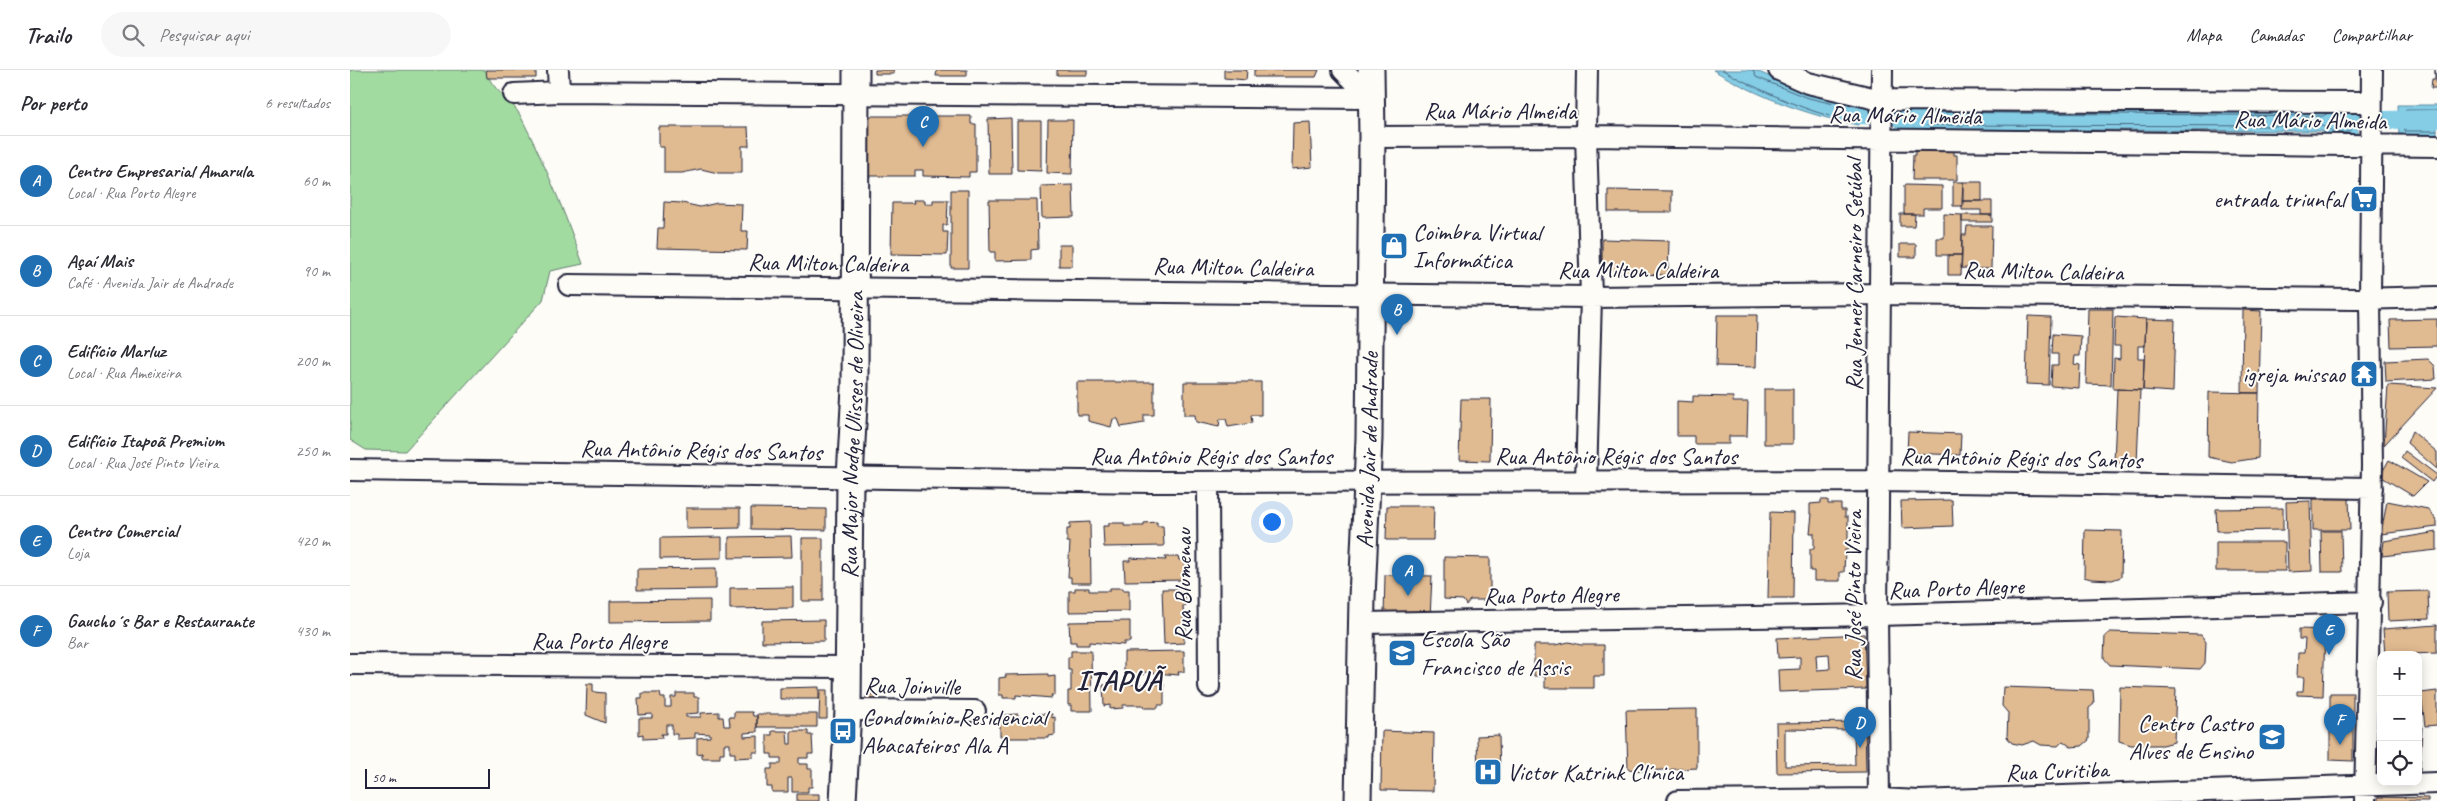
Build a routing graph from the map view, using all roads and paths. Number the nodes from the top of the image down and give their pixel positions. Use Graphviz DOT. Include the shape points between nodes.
graph roads {
  1 [pos="558,70"];
  2 [pos="1343,70"];
  3 [pos="1371,70"];
  4 [pos="1586,70"];
  5 [pos="1778,70"];
  6 [pos="1882,70"];
  7 [pos="2372,70"];
  8 [pos="856,82"];
  9 [pos="559,92"];
  10 [pos="514,94"];
  11 [pos="1371,98"];
  12 [pos="1881,103"];
  13 [pos="2371,106"];
  14 [pos="1881,135"];
  15 [pos="1586,136"];
  16 [pos="1372,137"];
  17 [pos="2371,142"];
  18 [pos="2437,146"];
  19 [pos="569,286"];
  20 [pos="854,288"];
  21 [pos="1371,293"];
  22 [pos="1880,294"];
  23 [pos="1591,296"];
  24 [pos="2437,298"];
  25 [pos="2370,299"];
  26 [pos="350,470"];
  27 [pos="850,477"];
  28 [pos="1368,481"];
  29 [pos="1586,481"];
  30 [pos="1878,481"];
  31 [pos="1208,482"];
  32 [pos="2372,488"];
  33 [pos="2371,602"];
  34 [pos="1877,616"];
  35 [pos="1362,623"];
  36 [pos="350,664"];
  37 [pos="848,667"];
  38 [pos="1209,687"];
  39 [pos="848,710"];
  40 [pos="975,711"];
  41 [pos="2437,783"];
  42 [pos="2366,793"];
  43 [pos="2182,796"];
  44 [pos="1879,800"];
  45 [pos="843,801"];
  46 [pos="1358,801"];
  47 [pos="1678,801"];
  1 -- 9 [label="street"];
  2 -- 11 [label="street"];
  3 -- 11 [label="main road, Avenida Jair de Andrade"];
  4 -- 15 [label="street"];
  5 -- 12 [label="street"];
  6 -- 12 [label="street, Rua Jenner Carneiro Setúbal"];
  7 -- 13 [label="street"];
  8 -- 9 [label="street"];
  8 -- 11 [label="street"];
  8 -- 20 [label="main road, Rua Major Nodge Ulisses de Oliveira"];
  9 -- 10 [label="street"];
  11 -- 16 [label="main road, Avenida Jair de Andrade"];
  12 -- 13 [label="street"];
  12 -- 14 [label="street, Rua Jenner Carneiro Setúbal"];
  13 -- 17 [label="street"];
  14 -- 15 [label="street, Rua Mário Almeida"];
  14 -- 17 [label="street, Rua Mário Almeida"];
  14 -- 22 [label="street, Rua Jenner Carneiro Setúbal"];
  15 -- 16 [label="street, Rua Mário Almeida"];
  15 -- 23 [label="street"];
  16 -- 21 [label="main road, Avenida Jair de Andrade"];
  17 -- 18 [label="street, Rua Mário Almeida"];
  17 -- 25 [label="street"];
  19 -- 20 [label="street, Rua Milton Caldeira"];
  20 -- 21 [label="street, Rua Milton Caldeira"];
  20 -- 27 [label="main road, Rua Major Nodge Ulisses de Oliveira" via="855,388"];
  21 -- 23 [label="street, Rua Milton Caldeira"];
  21 -- 28 [label="main road, Avenida Jair de Andrade"];
  22 -- 23 [label="street, Rua Milton Caldeira"];
  22 -- 25 [label="street, Rua Milton Caldeira"];
  22 -- 30 [label="street, Rua Jenner Carneiro Setúbal"];
  23 -- 29 [label="street"];
  24 -- 25 [label="street, Rua Milton Caldeira"];
  25 -- 32 [label="street"];
  26 -- 27 [label="street, Rua Antônio Régis dos Santos"];
  27 -- 31 [label="street, Rua Antônio Régis dos Santos"];
  27 -- 37 [label="main road, Rua Major Nodge Ulisses de Oliveira"];
  28 -- 29 [label="street, Rua Antônio Régis dos Santos"];
  28 -- 31 [label="street, Rua Antônio Régis dos Santos"];
  28 -- 35 [label="main road, Avenida Jair de Andrade"];
  29 -- 30 [label="street, Rua Antônio Régis dos Santos"];
  30 -- 32 [label="street, Rua Antônio Régis dos Santos"];
  30 -- 34 [label="street, Rua José Pinto Vieira"];
  31 -- 38 [label="street, Rua Blumenau"];
  32 -- 33 [label="street"];
  33 -- 34 [label="street, Rua Porto Alegre"];
  33 -- 42 [label="street"];
  34 -- 35 [label="street, Rua Porto Alegre"];
  34 -- 44 [label="street, Rua José Pinto Vieira"];
  35 -- 46 [label="main road, Avenida Jair de Andrade"];
  36 -- 37 [label="street, Rua Porto Alegre"];
  37 -- 39 [label="main road, Rua Major Nodge Ulisses de Oliveira"];
  39 -- 40 [label="street, Rua Joinville"];
  39 -- 45 [label="main road, Rua Major Nodge Ulisses de Oliveira"];
  41 -- 42 [label="street, Rua Curitiba"];
  42 -- 43 [label="street, Rua Curitiba"];
  43 -- 44 [label="street, Rua Curitiba"];
  44 -- 47 [label="street, Rua Curitiba"];
}
